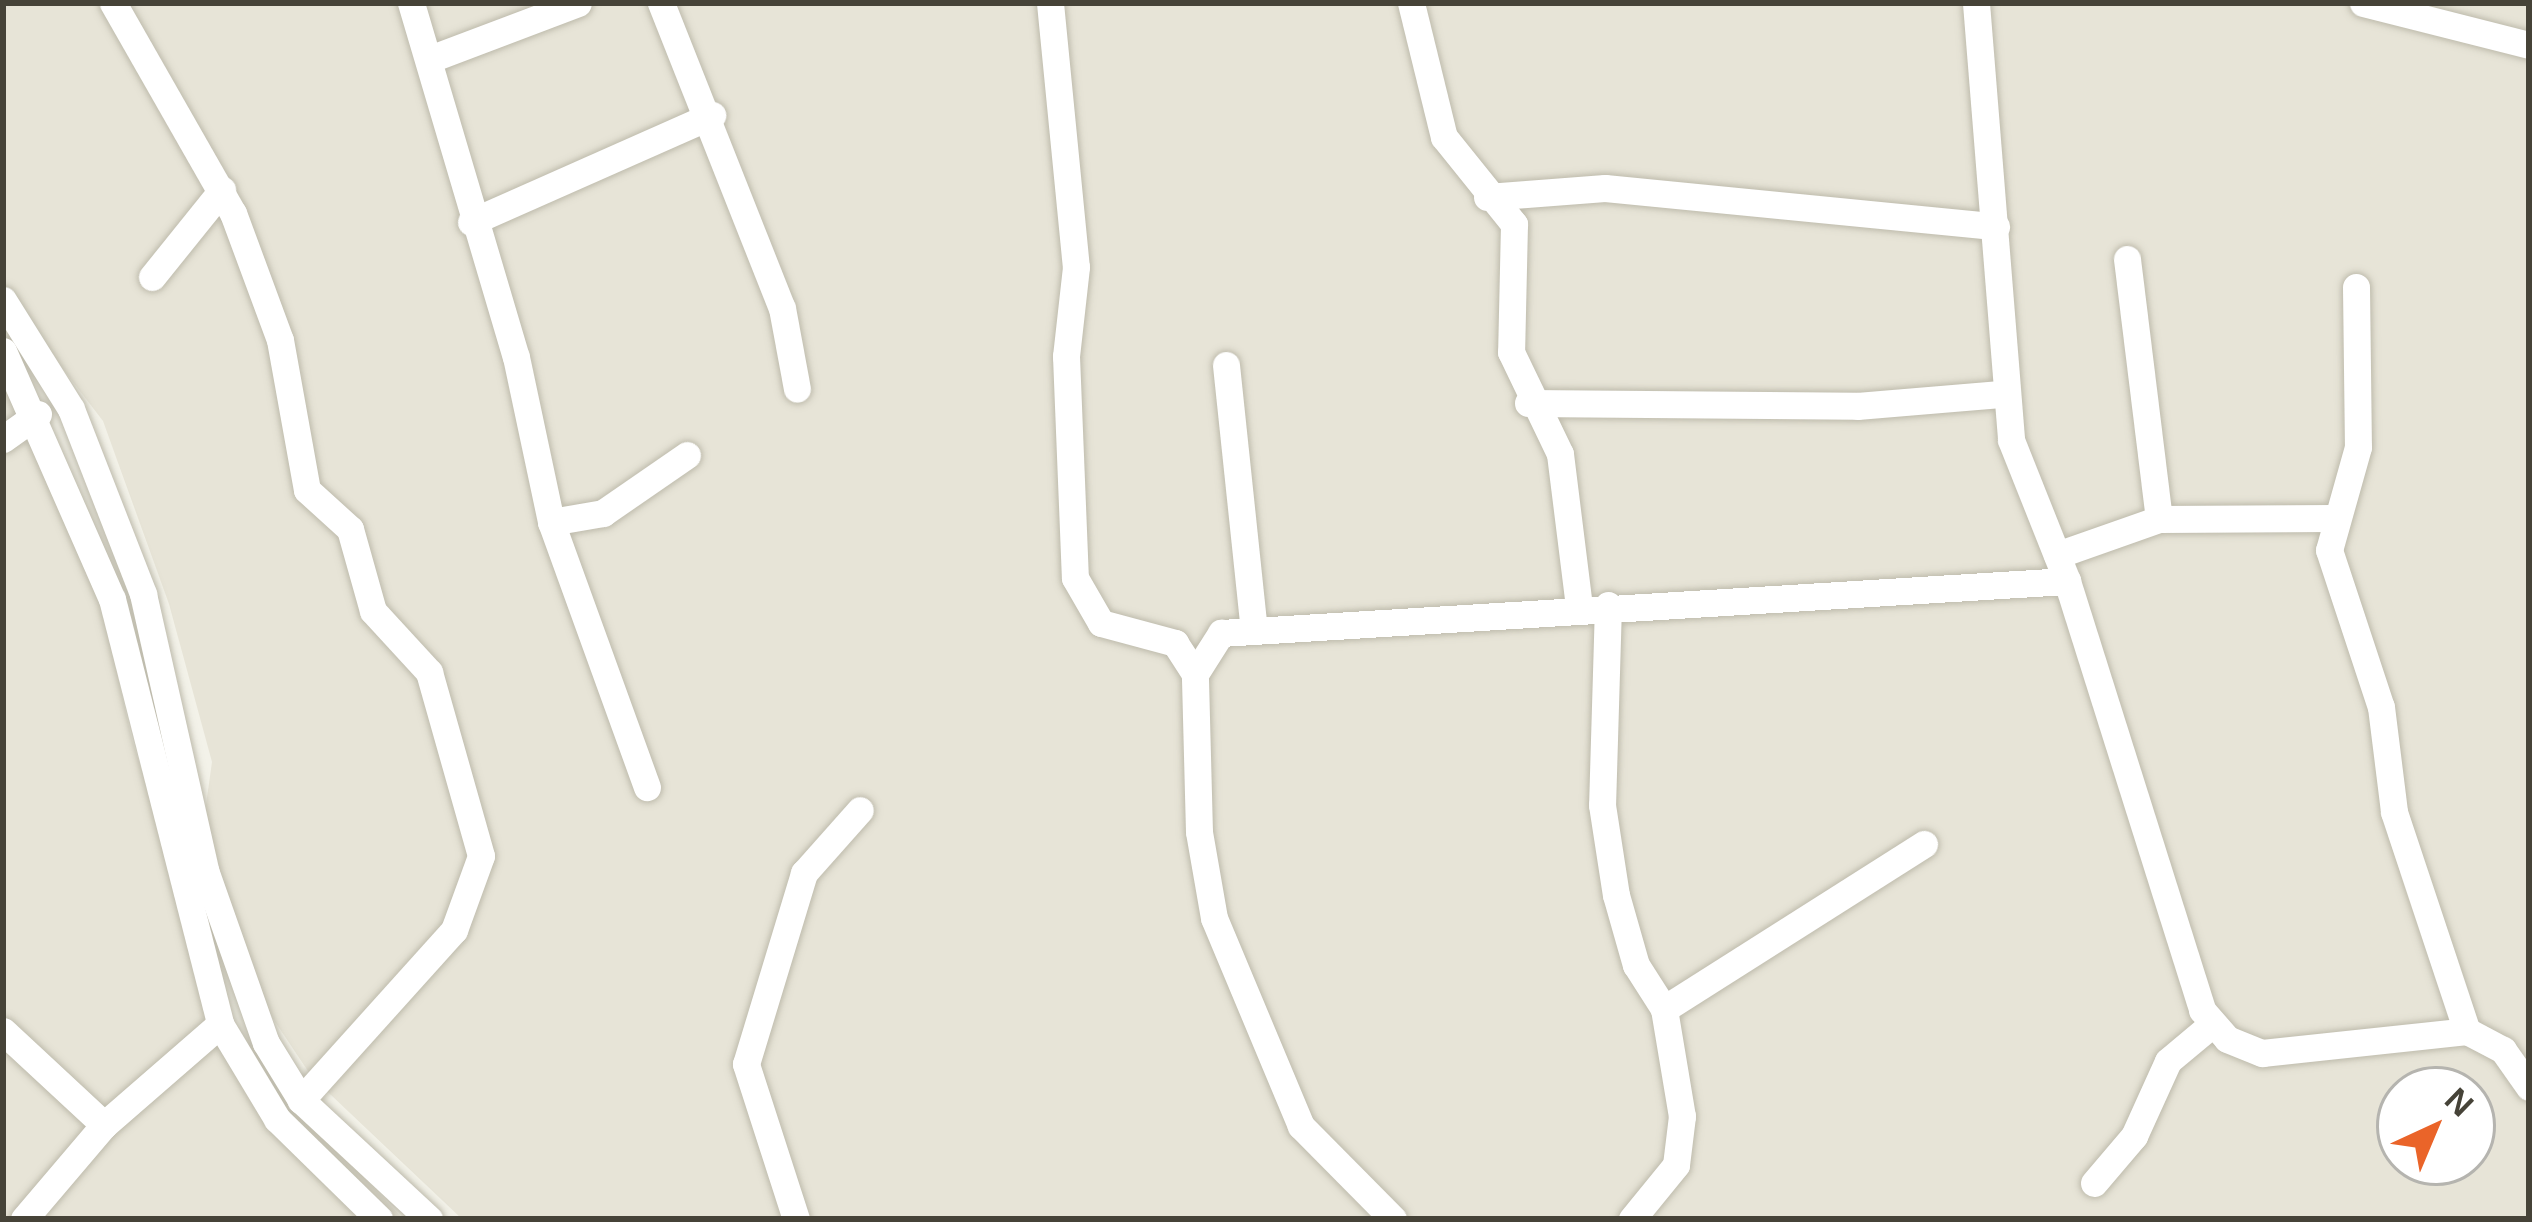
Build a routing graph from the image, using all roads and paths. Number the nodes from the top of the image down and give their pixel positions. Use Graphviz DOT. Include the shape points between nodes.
graph roads {
  1 [pos="112,3"];
  2 [pos="411,3"];
  3 [pos="578,3"];
  4 [pos="661,3"];
  5 [pos="1050,3"];
  6 [pos="1411,3"];
  7 [pos="1976,3"];
  8 [pos="2363,3"];
  9 [pos="2529,45"];
  10 [pos="430,59"];
  11 [pos="712,116"];
  12 [pos="221,190"];
  13 [pos="1486,197"];
  14 [pos="471,222"];
  15 [pos="1996,226"];
  16 [pos="2127,259"];
  17 [pos="152,277"];
  18 [pos="2356,286"];
  19 [pos="3,300"];
  20 [pos="3,351"];
  21 [pos="1226,365"];
  22 [pos="797,388"];
  23 [pos="2001,394"];
  24 [pos="1528,403"];
  25 [pos="38,414"];
  26 [pos="3,439"];
  27 [pos="687,455"];
  28 [pos="2333,518"];
  29 [pos="2159,519"];
  30 [pos="551,522"];
  31 [pos="2056,555"];
  32 [pos="2067,581"];
  33 [pos="1593,606"];
  34 [pos="1253,625"];
  35 [pos="1195,674"];
  36 [pos="647,787"];
  37 [pos="860,810"];
  38 [pos="1924,844"];
  39 [pos="1664,1009"];
  40 [pos="220,1024"];
  41 [pos="2211,1024"];
  42 [pos="2467,1030"];
  43 [pos="3,1031"];
  44 [pos="2529,1088"];
  45 [pos="302,1100"];
  46 [pos="104,1125"];
  47 [pos="2094,1184"];
  48 [pos="24,1219"];
  49 [pos="375,1219"];
  50 [pos="429,1219"];
  51 [pos="796,1219"];
  52 [pos="1393,1219"];
  53 [pos="1632,1219"];
  1 -- 12 [label="street"];
  2 -- 10 [label="street"];
  3 -- 10 [label="street"];
  4 -- 11 [label="street"];
  5 -- 35 [label="street" via="1076,267 1066,336 1076,578 1101,622 1174,643"];
  6 -- 13 [label="street" via="1444,137"];
  7 -- 15 [label="street"];
  8 -- 9 [label="street"];
  10 -- 14 [label="street"];
  11 -- 14 [label="street"];
  11 -- 22 [label="street" via="782,308"];
  12 -- 17 [label="street"];
  12 -- 45 [label="street" via="280,340 307,490 350,529 373,611 429,672 481,856 454,930"];
  13 -- 15 [label="street" via="1605,188"];
  13 -- 24 [label="street" via="1514,224 1510,352"];
  14 -- 30 [label="street"];
  15 -- 23 [label="street"];
  16 -- 29 [label="street"];
  18 -- 28 [label="street" via="2359,447"];
  19 -- 45 [label="street" via="71,409 108,497 143,594 229,956"];
  20 -- 25 [label="street"];
  21 -- 34 [label="street"];
  23 -- 24 [label="street" via="1856,406"];
  23 -- 31 [label="street"];
  24 -- 33 [label="street" via="1560,454"];
  25 -- 26 [label="street"];
  25 -- 40 [label="street" via="112,599"];
  27 -- 30 [label="street" via="603,513"];
  28 -- 29 [label="street"];
  28 -- 42 [label="street" via="2329,550 2381,706 2393,812"];
  29 -- 31 [label="street"];
  30 -- 36 [label="street"];
  31 -- 32 [label="street"];
  32 -- 33 [label="street"];
  32 -- 41 [label="street"];
  33 -- 34 [label="street"];
  33 -- 39 [label="street" via="1602,806 1636,965"];
  34 -- 35 [label="street" via="1221,633"];
  35 -- 52 [label="street" via="1198,832 1214,918 1301,1126"];
  37 -- 51 [label="street" via="804,873 746,1064"];
  38 -- 39 [label="street"];
  39 -- 53 [label="street" via="1682,1144"];
  40 -- 46 [label="street"];
  40 -- 49 [label="street" via="277,1120"];
  41 -- 42 [label="street" via="2276,1054"];
  41 -- 47 [label="street" via="2168,1061 2134,1136"];
  42 -- 44 [label="street" via="2503,1050"];
  43 -- 46 [label="street"];
  45 -- 50 [label="street"];
  46 -- 48 [label="street"];
}
